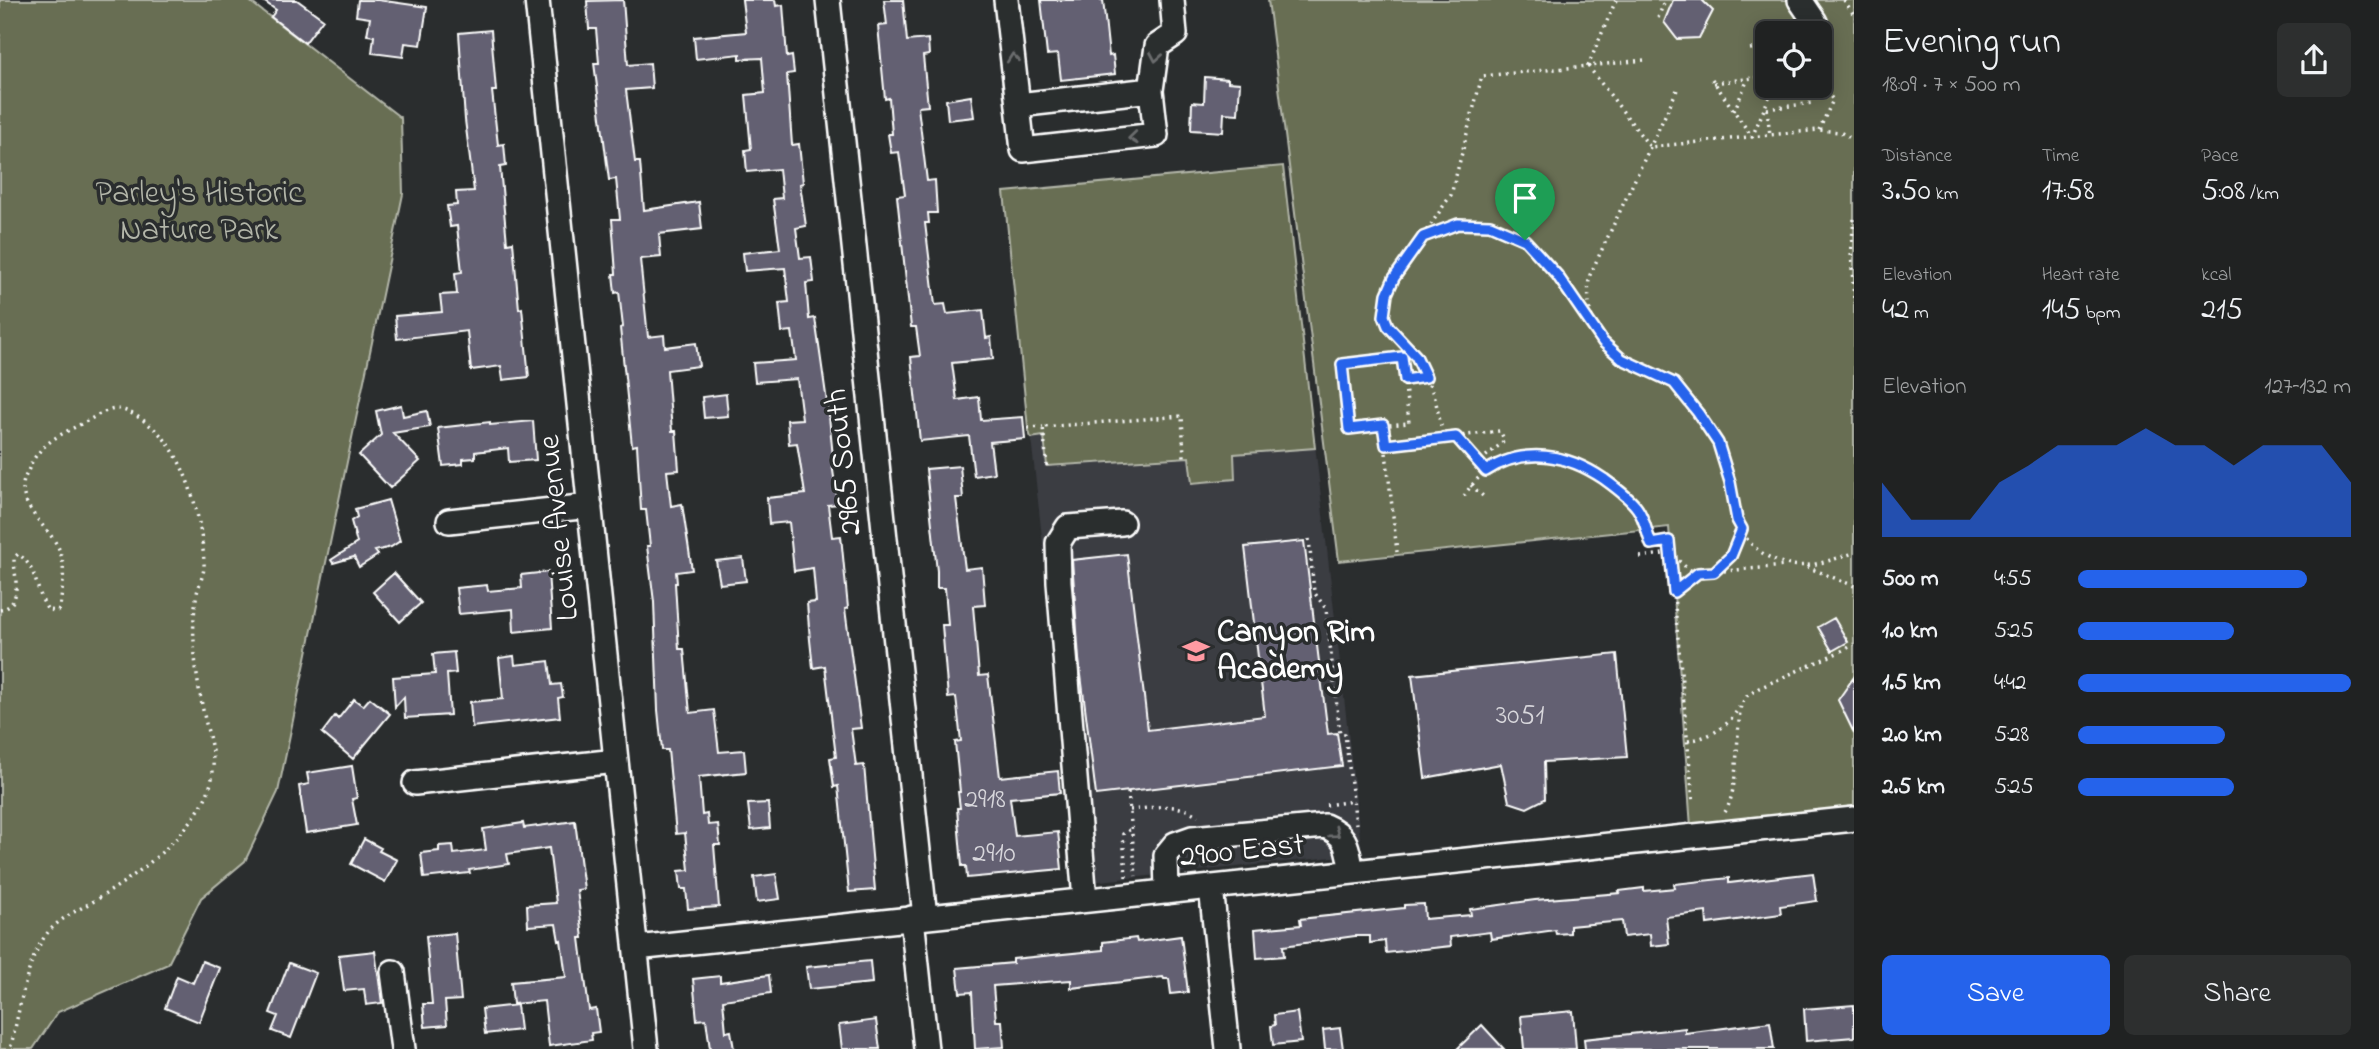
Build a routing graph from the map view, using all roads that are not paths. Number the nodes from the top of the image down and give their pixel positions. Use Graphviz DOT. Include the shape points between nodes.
graph roads {
  1 [pos="537,0"];
  2 [pos="828,0"];
  3 [pos="1006,0"];
  4 [pos="1172,0"];
  5 [pos="1800,0"];
  6 [pos="1814,21"];
  7 [pos="1151,90"];
  8 [pos="1018,104"];
  9 [pos="590,506"];
  10 [pos="449,521"];
  11 [pos="1122,523"];
  12 [pos="616,761"];
  13 [pos="415,783"];
  14 [pos="1854,819"];
  15 [pos="1352,872"];
  16 [pos="1211,887"];
  17 [pos="1167,892"];
  18 [pos="1085,900"];
  19 [pos="918,918"];
  20 [pos="636,948"];
  21 [pos="393,972"];
  22 [pos="403,1049"];
  23 [pos="646,1049"];
  24 [pos="926,1049"];
  25 [pos="1228,1049"];
  1 -- 9 [label="street, Louise Avenue"];
  2 -- 19 [label="street, 2965 South"];
  8 -- 3 [label="street, one-way"];
  4 -- 7 [label="street, one-way" via="1175,34 1157,46"];
  5 -- 6 [label="street"];
  7 -- 8 [label="street"];
  7 -- 8 [label="street, one-way" via="1156,135 1063,146 1023,150"];
  9 -- 10 [label="street"];
  9 -- 12 [label="street, Louise Avenue"];
  11 -- 18 [label="street" via="1068,527 1058,543"];
  12 -- 13 [label="street"];
  12 -- 20 [label="street, Louise Avenue"];
  14 -- 15 [label="street, 2900 East"];
  15 -- 16 [label="street, 2900 East"];
  17 -- 15 [label="street, one-way" via="1165,863 1170,849 1205,837 1325,826 1342,836"];
  16 -- 17 [label="street, 2900 East"];
  16 -- 25 [label="street"];
  17 -- 18 [label="street, 2900 East"];
  18 -- 19 [label="street, 2900 East"];
  19 -- 20 [label="street, 2900 East"];
  19 -- 24 [label="street, 2965 South"];
  20 -- 23 [label="street, Louise Avenue"];
  21 -- 22 [label="street"];
}
